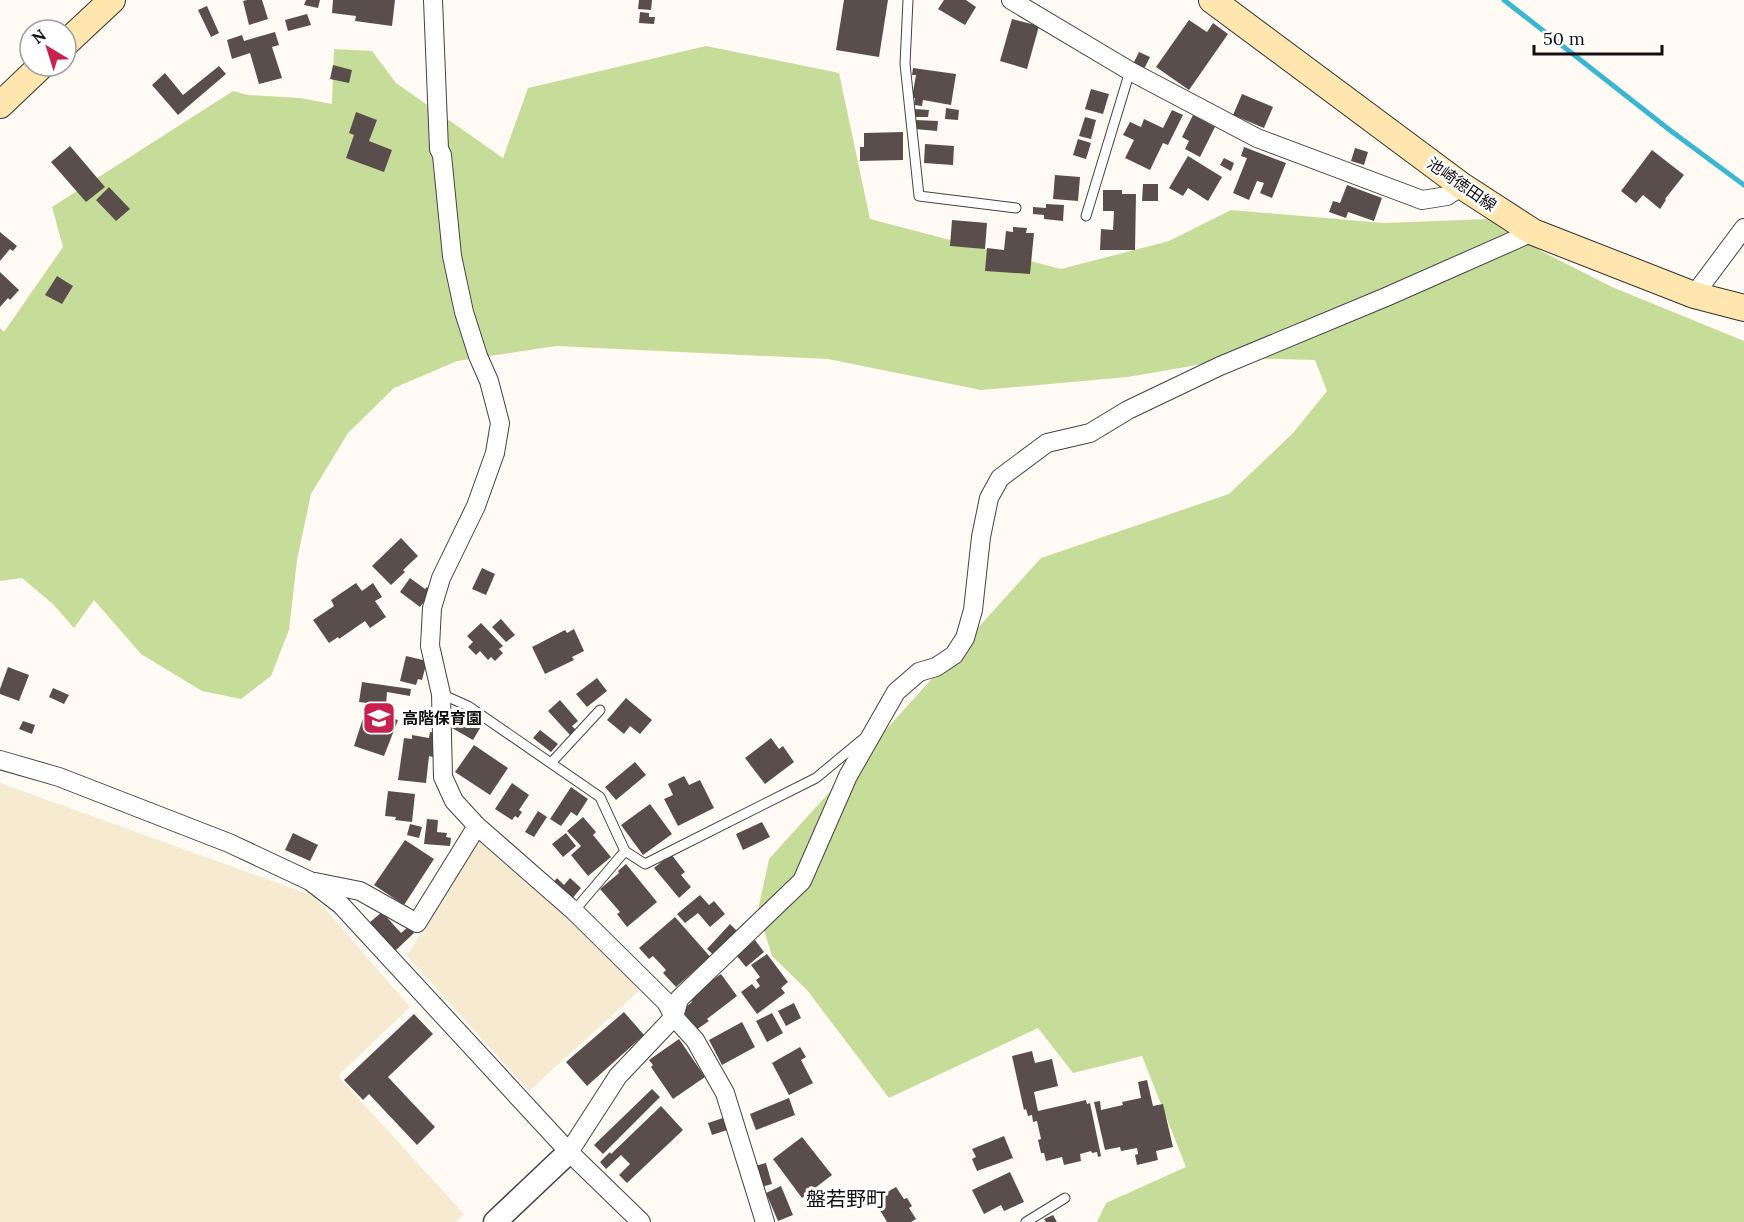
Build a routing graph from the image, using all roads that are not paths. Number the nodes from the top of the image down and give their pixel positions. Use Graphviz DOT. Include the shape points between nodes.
graph roads {
  1 [pos="112,0"];
  2 [pos="433,0"];
  3 [pos="908,0"];
  4 [pos="1011,0"];
  5 [pos="1212,0"];
  6 [pos="78,32"];
  7 [pos="1130,72"];
  8 [pos="28,78"];
  9 [pos="0,105"];
  10 [pos="1462,186"];
  11 [pos="1016,208"];
  12 [pos="1086,216"];
  13 [pos="1744,228"];
  14 [pos="1533,232"];
  15 [pos="1694,295"];
  16 [pos="1744,308"];
  17 [pos="441,694"];
  18 [pos="600,710"];
  19 [pos="873,730"];
  20 [pos="0,760"];
  21 [pos="551,764"];
  22 [pos="477,826"];
  23 [pos="625,851"];
  24 [pos="310,881"];
  25 [pos="574,911"];
  26 [pos="674,1017"];
  27 [pos="569,1152"];
  28 [pos="1065,1198"];
  29 [pos="495,1222"];
  30 [pos="641,1222"];
  31 [pos="765,1222"];
  32 [pos="1026,1222"];
  1 -- 6 [label="main road"];
  2 -- 17 [label="street" via="440,149 453,256 464,312 500,423 495,453 476,506 441,578 432,608 430,646"];
  3 -- 11 [label="lane" via="905,64 919,196"];
  4 -- 7 [label="street"];
  5 -- 10 [label="main road, 池崎徳田線"];
  7 -- 10 [label="street" via="1257,138 1422,200 1447,196"];
  7 -- 12 [label="lane"];
  8 -- 9 [label="main road"];
  10 -- 14 [label="main road, 池崎徳田線"];
  13 -- 15 [label="street"];
  14 -- 15 [label="main road, 池崎徳田線"];
  14 -- 19 [label="street" via="1220,366 1128,410 1090,433 1047,442 1000,478 989,498 973,610 965,638 954,655 936,668 919,672 896,692"];
  15 -- 16 [label="main road, 池崎徳田線"];
  17 -- 21 [label="lane" via="468,706"];
  17 -- 22 [label="street" via="443,777 454,801"];
  18 -- 21 [label="lane"];
  19 -- 23 [label="lane" via="816,778 645,864"];
  19 -- 26 [label="street" via="848,776 802,881 679,999"];
  20 -- 24 [label="street" via="59,777 219,839"];
  21 -- 23 [label="lane" via="600,797"];
  22 -- 24 [label="street" via="417,923 360,891"];
  22 -- 25 [label="street"];
  23 -- 25 [label="lane"];
  24 -- 27 [label="street" via="341,905"];
  25 -- 26 [label="street" via="666,1002"];
  26 -- 27 [label="street" via="618,1076"];
  26 -- 31 [label="street" via="695,1040 724,1093"];
  27 -- 29 [label="street"];
  27 -- 30 [label="street"];
  28 -- 32 [label="lane"];
}
